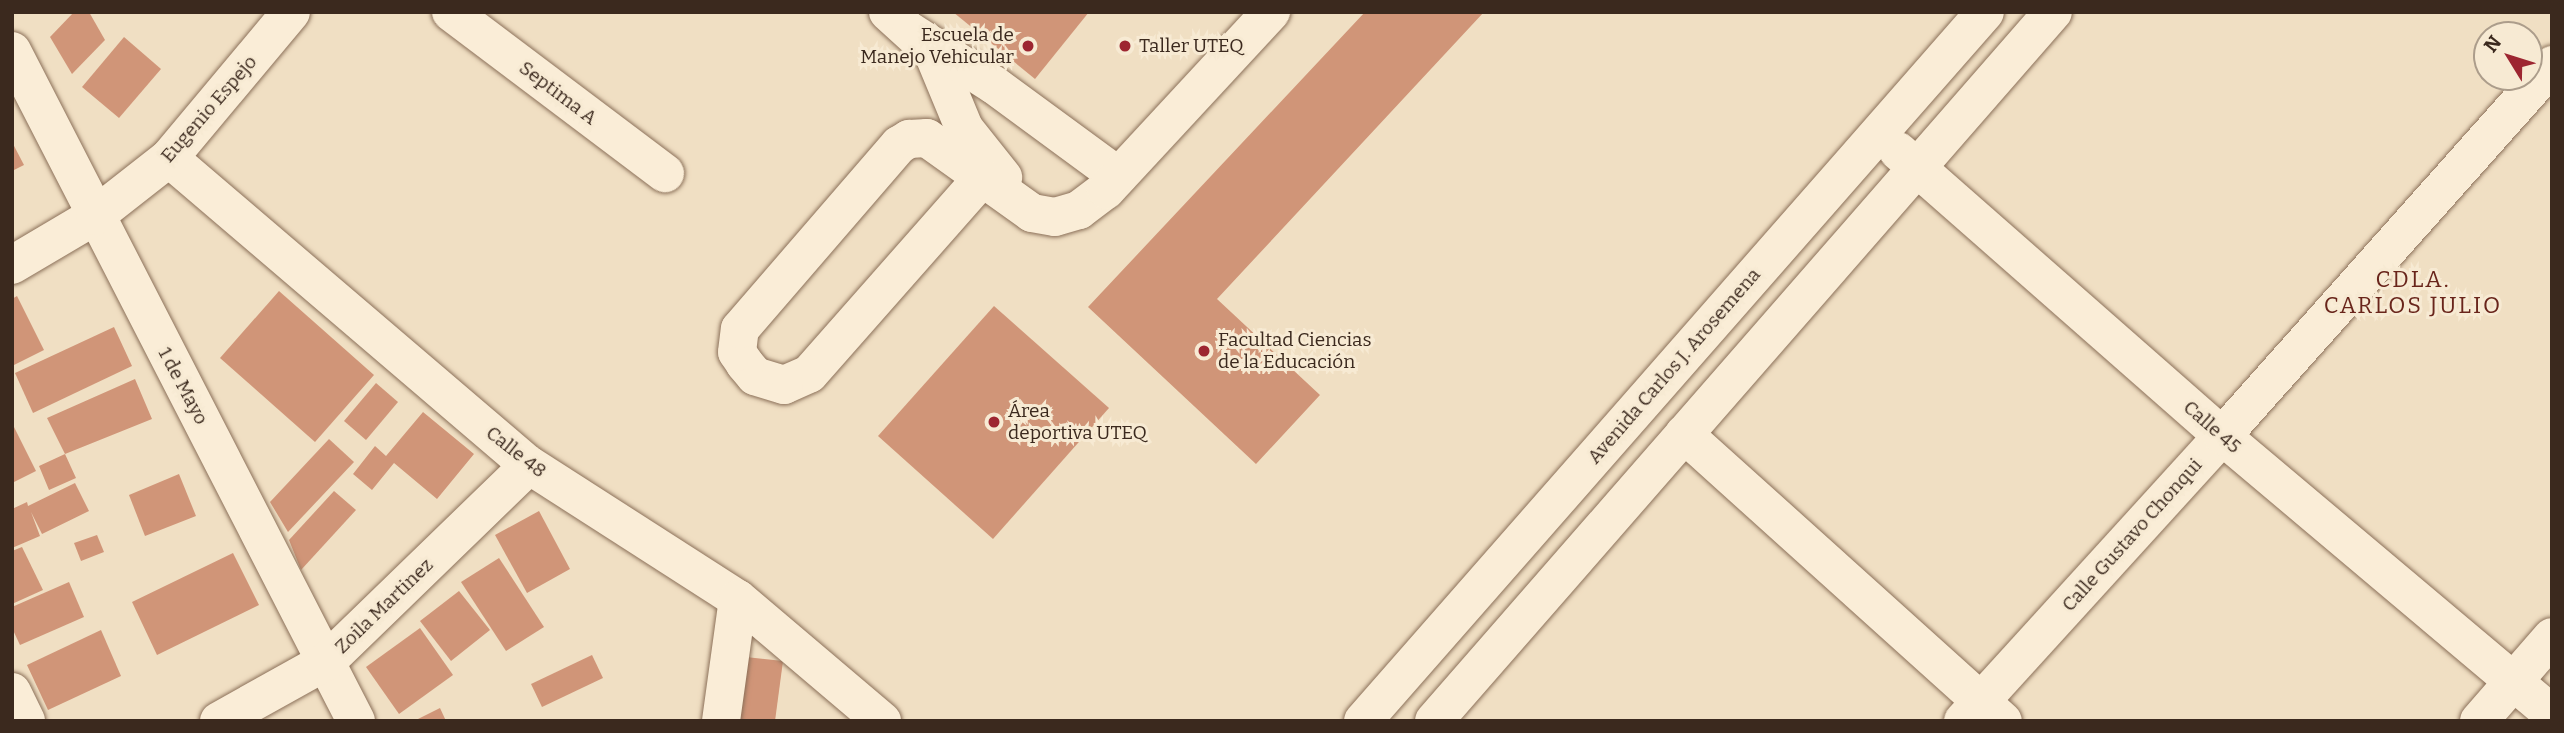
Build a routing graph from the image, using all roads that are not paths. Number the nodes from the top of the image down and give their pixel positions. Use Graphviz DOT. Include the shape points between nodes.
graph roads {
  1 [pos="291,12"];
  2 [pos="451,12"];
  3 [pos="1270,12"];
  4 [pos="1984,12"];
  5 [pos="2053,12"];
  6 [pos="899,22"];
  7 [pos="12,51"];
  8 [pos="2552,65"];
  9 [pos="1878,133"];
  10 [pos="169,158"];
  11 [pos="1916,169"];
  12 [pos="665,173"];
  13 [pos="1118,176"];
  14 [pos="982,178"];
  15 [pos="1032,213"];
  16 [pos="95,216"];
  17 [pos="12,265"];
  18 [pos="1684,434"];
  19 [pos="2222,436"];
  20 [pos="529,464"];
  21 [pos="738,599"];
  22 [pos="2552,637"];
  23 [pos="327,661"];
  24 [pos="2511,683"];
  25 [pos="12,692"];
  26 [pos="1982,714"];
  27 [pos="2552,714"];
  28 [pos="26,721"];
  29 [pos="219,721"];
  30 [pos="356,721"];
  31 [pos="721,721"];
  32 [pos="882,721"];
  33 [pos="1363,721"];
  34 [pos="1434,721"];
  35 [pos="2479,721"];
  1 -- 10 [label="street, Eugenio Espejo"];
  2 -- 12 [label="street, Septima A"];
  3 -- 13 [label="street"];
  4 -- 9 [label="street, Avenida Carlos J. Arosemena"];
  5 -- 11 [label="street"];
  6 -- 13 [label="street"];
  6 -- 15 [label="street" via="933,53 964,128"];
  7 -- 16 [label="street, 1 de Mayo"];
  8 -- 19 [label="street, Calle Gustavo Chonqui"];
  9 -- 11 [label="street, Calle 45"];
  9 -- 33 [label="street, Avenida Carlos J. Arosemena"];
  10 -- 16 [label="street, Eugenio Espejo"];
  10 -- 20 [label="street, Calle 48"];
  11 -- 18 [label="street"];
  11 -- 19 [label="street, Calle 45"];
  13 -- 15 [label="street" via="1079,210 1055,217"];
  14 -- 14 [label="street" via="927,138 899,145 740,329 737,352 745,365 755,376 784,386 809,374"];
  14 -- 15 [label="street"];
  16 -- 17 [label="street, Eugenio Espejo"];
  16 -- 23 [label="street, 1 de Mayo"];
  18 -- 26 [label="street"];
  18 -- 34 [label="street"];
  19 -- 24 [label="street, Calle 45"];
  19 -- 26 [label="street, Calle Gustavo Chonqui"];
  20 -- 21 [label="street, Calle 48"];
  20 -- 23 [label="street, Zoila Martinez"];
  21 -- 31 [label="street"];
  21 -- 32 [label="street, Calle 48"];
  22 -- 24 [label="street"];
  23 -- 29 [label="street, Zoila Martinez"];
  23 -- 30 [label="street, 1 de Mayo"];
  24 -- 27 [label="street, Calle 45"];
  24 -- 35 [label="street"];
  25 -- 28 [label="street"];
}
